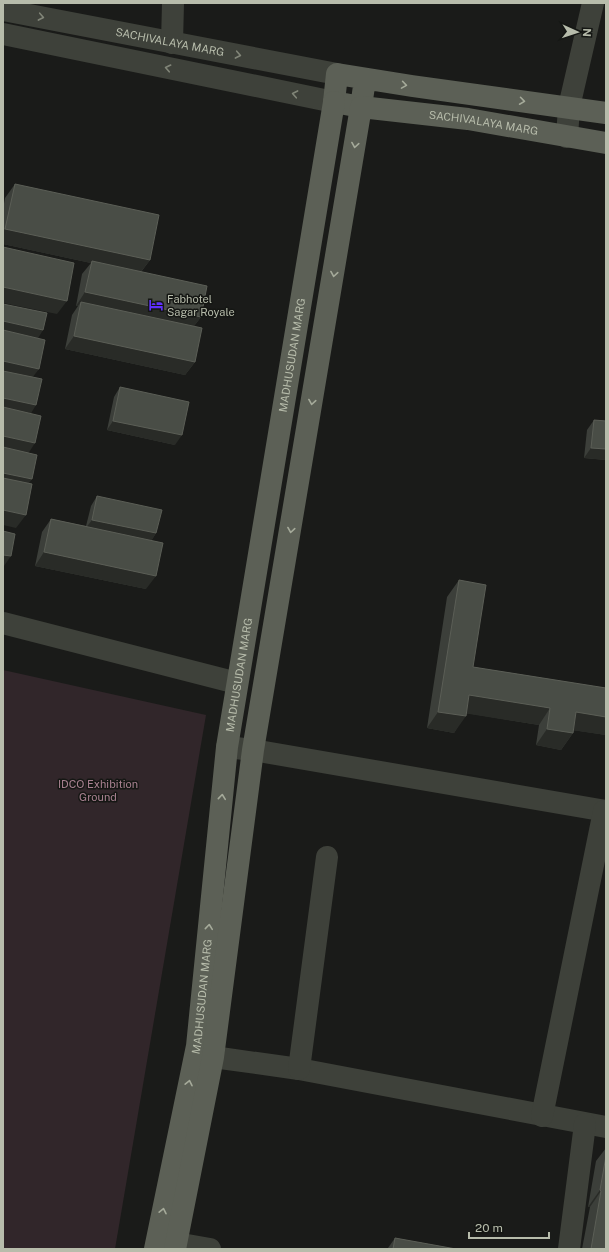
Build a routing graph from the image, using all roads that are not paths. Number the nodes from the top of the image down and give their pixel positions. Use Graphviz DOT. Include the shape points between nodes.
graph roads {
  1 [pos="173,3"];
  2 [pos="593,3"];
  3 [pos="3,10"];
  4 [pos="3,34"];
  5 [pos="172,42"];
  6 [pos="337,74"];
  7 [pos="365,79"];
  8 [pos="334,102"];
  9 [pos="361,107"];
  10 [pos="569,107"];
  11 [pos="606,113"];
  12 [pos="567,137"];
  13 [pos="606,143"];
  14 [pos="3,623"];
  15 [pos="237,683"];
  16 [pos="227,747"];
  17 [pos="253,750"];
  18 [pos="605,811"];
  19 [pos="326,857"];
  20 [pos="213,1057"];
  21 [pos="299,1069"];
  22 [pos="542,1116"];
  23 [pos="596,1126"];
  24 [pos="176,1246"];
  25 [pos="155,1249"];
  26 [pos="210,1249"];
  27 [pos="569,1249"];
  1 -- 5 [label="street"];
  2 -- 10 [label="street"];
  3 -- 5 [label="street, SACHIVALAYA MARG, one-way"];
  8 -- 4 [label="street, one-way"];
  5 -- 6 [label="street, SACHIVALAYA MARG, one-way"];
  6 -- 7 [label="main road"];
  6 -- 8 [label="main road, MADHUSUDAN MARG"];
  7 -- 9 [label="main road, MADHUSUDAN MARG"];
  7 -- 10 [label="main road, one-way"];
  8 -- 9 [label="main road, SACHIVALAYA MARG"];
  8 -- 15 [label="main road, MADHUSUDAN MARG"];
  9 -- 12 [label="main road, SACHIVALAYA MARG" via="468,119"];
  9 -- 17 [label="main road, MADHUSUDAN MARG, one-way"];
  10 -- 11 [label="main road"];
  10 -- 12 [label="street"];
  12 -- 13 [label="main road, SACHIVALAYA MARG"];
  14 -- 15 [label="street"];
  15 -- 16 [label="main road, MADHUSUDAN MARG"];
  16 -- 17 [label="street"];
  25 -- 16 [label="main road, MADHUSUDAN MARG, one-way" via="197,1046"];
  17 -- 18 [label="street"];
  17 -- 20 [label="main road, MADHUSUDAN MARG"];
  18 -- 22 [label="street"];
  19 -- 21 [label="street"];
  20 -- 21 [label="street"];
  20 -- 24 [label="main road, MADHUSUDAN MARG"];
  21 -- 22 [label="street"];
  22 -- 23 [label="street"];
  23 -- 27 [label="street"];
  24 -- 26 [label="street"];
}
